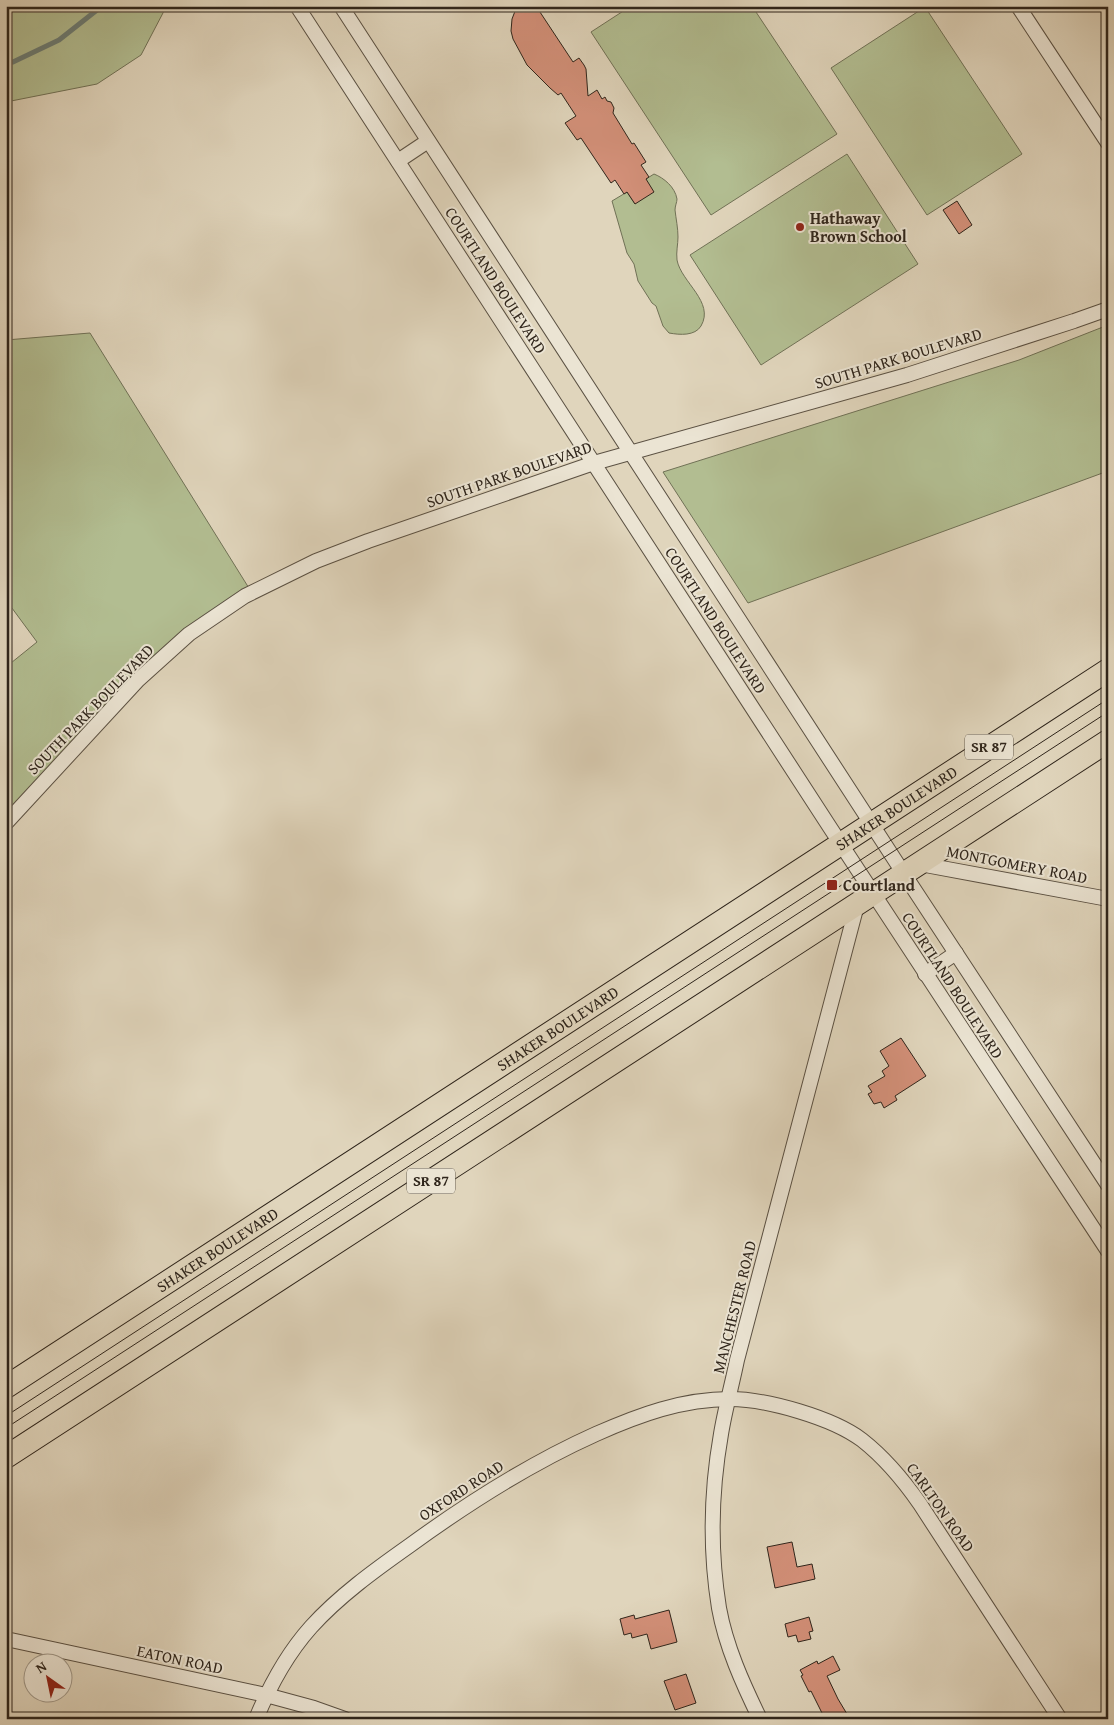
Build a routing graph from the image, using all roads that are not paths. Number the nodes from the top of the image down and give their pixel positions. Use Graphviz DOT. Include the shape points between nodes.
graph roads {
  1 [pos="297,6"];
  2 [pos="341,6"];
  3 [pos="1018,6"];
  4 [pos="428,141"];
  5 [pos="1108,143"];
  6 [pos="398,161"];
  7 [pos="1108,309"];
  8 [pos="630,452"];
  9 [pos="594,463"];
  10 [pos="1108,670"];
  11 [pos="1108,741"];
  12 [pos="6,823"];
  13 [pos="871,824"];
  14 [pos="841,844"];
  15 [pos="912,869"];
  16 [pos="1108,899"];
  17 [pos="865,900"];
  18 [pos="956,953"];
  19 [pos="925,974"];
  20 [pos="1108,1185"];
  21 [pos="1108,1251"];
  22 [pos="6,1387"];
  23 [pos="729,1399"];
  24 [pos="6,1457"];
  25 [pos="6,1639"];
  26 [pos="266,1695"];
  27 [pos="256,1719"];
  28 [pos="345,1719"];
  29 [pos="760,1719"];
  30 [pos="1060,1719"];
  1 -- 6 [label="street, COURTLAND BOULEVARD"];
  2 -- 4 [label="street, COURTLAND BOULEVARD"];
  3 -- 5 [label="street"];
  4 -- 6 [label="street"];
  4 -- 8 [label="street, COURTLAND BOULEVARD"];
  6 -- 9 [label="street, COURTLAND BOULEVARD"];
  7 -- 8 [label="street, SOUTH PARK BOULEVARD" via="907,375"];
  8 -- 9 [label="street, SOUTH PARK BOULEVARD"];
  8 -- 13 [label="street, COURTLAND BOULEVARD"];
  9 -- 12 [label="street, SOUTH PARK BOULEVARD" via="368,541 245,596 189,634 138,680"];
  9 -- 14 [label="street, COURTLAND BOULEVARD"];
  10 -- 13 [label="main road, SHAKER BOULEVARD / SR 87"];
  11 -- 15 [label="main road, SR 87"];
  13 -- 14 [label="main road, SHAKER BOULEVARD / SR 87"];
  13 -- 15 [label="street, COURTLAND BOULEVARD"];
  14 -- 17 [label="street, COURTLAND BOULEVARD"];
  14 -- 22 [label="main road, SHAKER BOULEVARD / SR 87"];
  15 -- 16 [label="street, MONTGOMERY ROAD"];
  15 -- 17 [label="main road, SR 87"];
  15 -- 18 [label="street, COURTLAND BOULEVARD"];
  17 -- 19 [label="street, COURTLAND BOULEVARD"];
  17 -- 23 [label="street, MANCHESTER ROAD"];
  17 -- 24 [label="main road, SR 87"];
  18 -- 19 [label="street"];
  18 -- 20 [label="street, COURTLAND BOULEVARD"];
  19 -- 21 [label="street, COURTLAND BOULEVARD"];
  23 -- 26 [label="street, OXFORD ROAD" via="687,1402 638,1416 582,1440 477,1499 390,1560 335,1604 291,1651"];
  23 -- 29 [label="street, MANCHESTER ROAD" via="716,1474 715,1575 726,1637"];
  23 -- 30 [label="street, CARLTON ROAD" via="774,1404 813,1417 845,1430 880,1456 924,1510"];
  25 -- 26 [label="street, EATON ROAD"];
  26 -- 27 [label="street, OXFORD ROAD"];
  26 -- 28 [label="street, EATON ROAD"];
}
